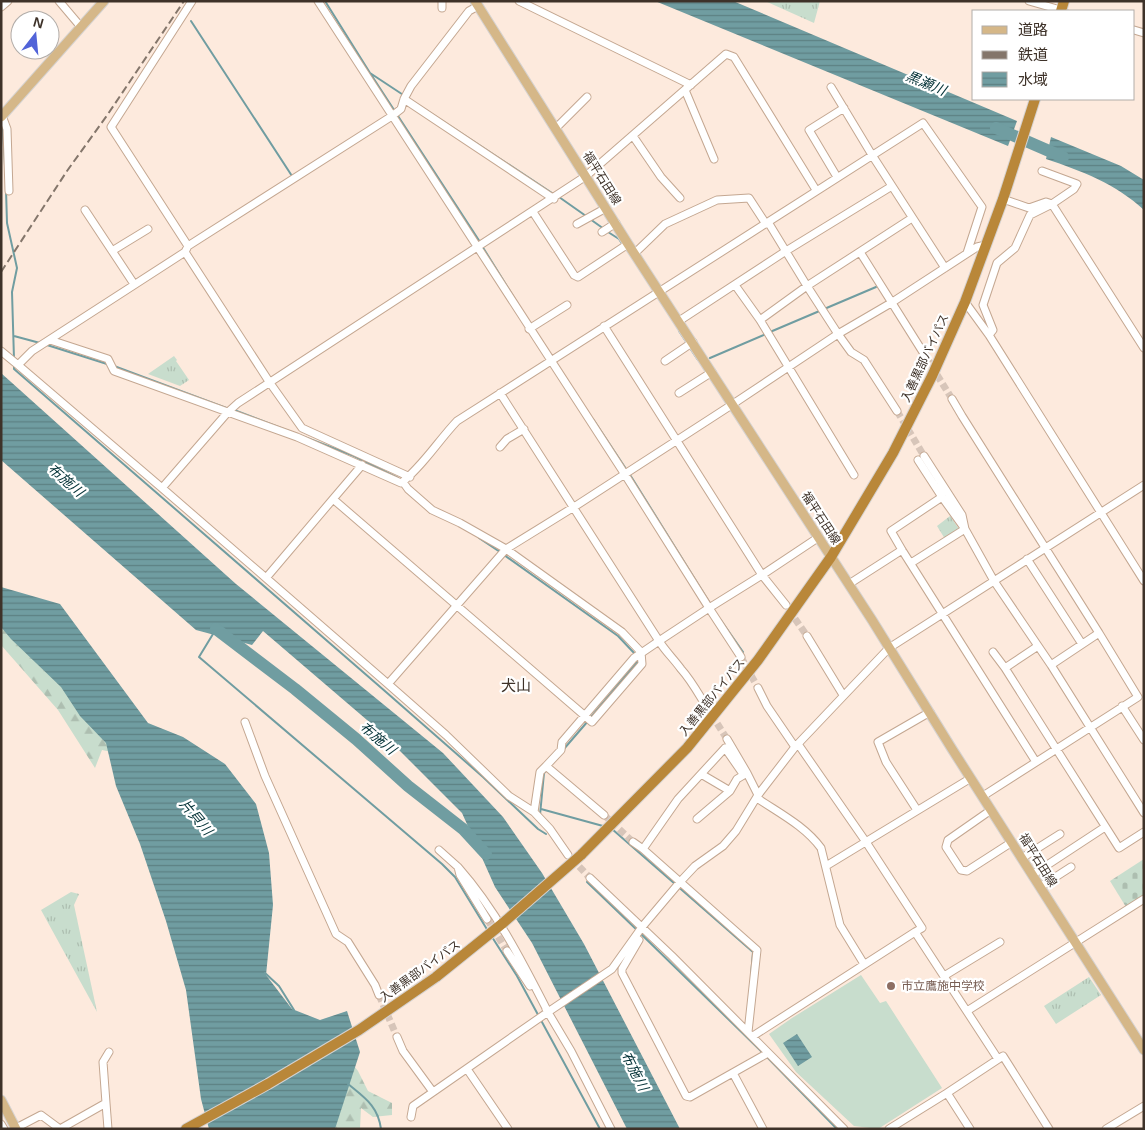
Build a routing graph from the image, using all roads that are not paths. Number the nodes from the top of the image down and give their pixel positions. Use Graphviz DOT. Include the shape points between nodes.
graph roads {
  1 [pos="8,1"];
  2 [pos="59,1"];
  3 [pos="104,1"];
  4 [pos="192,1"];
  5 [pos="318,1"];
  6 [pos="519,1"];
  7 [pos="1029,1"];
  8 [pos="476,4"];
  9 [pos="1,7"];
  10 [pos="1063,9"];
  11 [pos="81,27"];
  12 [pos="691,85"];
  13 [pos="832,87"];
  14 [pos="685,90"];
  15 [pos="587,97"];
  16 [pos="404,99"];
  17 [pos="1035,100"];
  18 [pos="844,108"];
  19 [pos="2,115"];
  20 [pos="392,116"];
  21 [pos="556,128"];
  22 [pos="633,136"];
  23 [pos="872,155"];
  24 [pos="714,159"];
  25 [pos="1042,171"];
  26 [pos="586,176"];
  27 [pos="837,177"];
  28 [pos="892,186"];
  29 [pos="816,190"];
  30 [pos="8,191"];
  31 [pos="554,198"];
  32 [pos="680,198"];
  33 [pos="1003,199"];
  34 [pos="1052,204"];
  35 [pos="606,208"];
  36 [pos="85,210"];
  37 [pos="533,212"];
  38 [pos="912,218"];
  39 [pos="616,223"];
  40 [pos="767,223"];
  41 [pos="577,224"];
  42 [pos="148,229"];
  43 [pos="602,232"];
  44 [pos="628,244"];
  45 [pos="986,245"];
  46 [pos="477,248"];
  47 [pos="186,249"];
  48 [pos="112,251"];
  49 [pos="786,252"];
  50 [pos="860,252"];
  51 [pos="635,253"];
  52 [pos="967,253"];
  53 [pos="945,268"];
  54 [pos="134,284"];
  55 [pos="735,285"];
  56 [pos="807,286"];
  57 [pos="659,291"];
  58 [pos="965,302"];
  59 [pos="891,303"];
  60 [pos="567,305"];
  61 [pos="760,320"];
  62 [pos="679,321"];
  63 [pos="604,326"];
  64 [pos="530,329"];
  65 [pos="838,334"];
  66 [pos="989,335"];
  67 [pos="50,340"];
  68 [pos="693,342"];
  69 [pos="1144,348"];
  70 [pos="1,351"];
  71 [pos="926,357"];
  72 [pos="551,361"];
  73 [pos="665,361"];
  74 [pos="18,364"];
  75 [pos="788,367"];
  76 [pos="712,372"];
  77 [pos="270,382"];
  78 [pos="500,393"];
  79 [pos="679,393"];
  80 [pos="952,399"];
  81 [pos="734,404"];
  82 [pos="897,411"];
  83 [pos="228,412"];
  84 [pos="524,429"];
  85 [pos="677,440"];
  86 [pos="500,447"];
  87 [pos="362,465"];
  88 [pos="624,473"];
  89 [pos="854,475"];
  90 [pos="410,476"];
  91 [pos="403,482"];
  92 [pos="1144,485"];
  93 [pos="162,488"];
  94 [pos="942,497"];
  95 [pos="333,499"];
  96 [pos="574,507"];
  97 [pos="1100,512"];
  98 [pos="965,529"];
  99 [pos="818,537"];
  100 [pos="1045,548"];
  101 [pos="506,549"];
  102 [pos="902,550"];
  103 [pos="831,557"];
  104 [pos="1027,559"];
  105 [pos="911,563"];
  106 [pos="762,575"];
  107 [pos="266,578"];
  108 [pos="994,581"];
  109 [pos="1144,581"];
  110 [pos="849,584"];
  111 [pos="786,605"];
  112 [pos="457,606"];
  113 [pos="709,608"];
  114 [pos="942,613"];
  115 [pos="1099,633"];
  116 [pos="807,636"];
  117 [pos="658,641"];
  118 [pos="1082,644"];
  119 [pos="1038,646"];
  120 [pos="889,648"];
  121 [pos="642,652"];
  122 [pos="993,652"];
  123 [pos="741,657"];
  124 [pos="1052,665"];
  125 [pos="1005,668"];
  126 [pos="388,684"];
  127 [pos="758,688"];
  128 [pos="843,695"];
  129 [pos="706,706"];
  130 [pos="1122,706"];
  131 [pos="930,712"];
  132 [pos="584,716"];
  133 [pos="245,722"];
  134 [pos="1089,727"];
  135 [pos="727,739"];
  136 [pos="1144,740"];
  137 [pos="797,745"];
  138 [pos="1055,749"];
  139 [pos="1036,762"];
  140 [pos="546,766"];
  141 [pos="745,773"];
  142 [pos="701,774"];
  143 [pos="971,778"];
  144 [pos="730,791"];
  145 [pos="982,796"];
  146 [pos="758,797"];
  147 [pos="917,810"];
  148 [pos="992,810"];
  149 [pos="534,812"];
  150 [pos="1144,813"];
  151 [pos="604,815"];
  152 [pos="697,819"];
  153 [pos="1105,827"];
  154 [pos="1144,832"];
  155 [pos="1060,834"];
  156 [pos="633,842"];
  157 [pos="866,842"];
  158 [pos="1012,842"];
  159 [pos="440,850"];
  160 [pos="643,850"];
  161 [pos="568,856"];
  162 [pos="1022,858"];
  163 [pos="826,866"];
  164 [pos="458,867"];
  165 [pos="1071,867"];
  166 [pos="1032,875"];
  167 [pos="590,878"];
  168 [pos="680,882"];
  169 [pos="1040,887"];
  170 [pos="1144,898"];
  171 [pos="487,919"];
  172 [pos="502,924"];
  173 [pos="642,927"];
  174 [pos="915,932"];
  175 [pos="635,937"];
  176 [pos="1000,942"];
  177 [pos="1074,942"];
  178 [pos="506,951"];
  179 [pos="864,964"];
  180 [pos="944,976"];
  181 [pos="379,996"];
  182 [pos="550,1010"];
  183 [pos="967,1011"];
  184 [pos="750,1034"];
  185 [pos="397,1037"];
  186 [pos="1144,1050"];
  187 [pos="109,1052"];
  188 [pos="768,1053"];
  189 [pos="998,1059"];
  190 [pos="467,1069"];
  191 [pos="733,1073"];
  192 [pos="433,1092"];
  193 [pos="947,1093"];
  194 [pos="1,1100"];
  195 [pos="106,1103"];
  196 [pos="1,1106"];
  197 [pos="1144,1106"];
  198 [pos="411,1117"];
  199 [pos="1,1124"];
  200 [pos="4,1129"];
  201 [pos="15,1129"];
  202 [pos="108,1129"];
  203 [pos="186,1129"];
  204 [pos="508,1129"];
  205 [pos="610,1129"];
  206 [pos="763,1129"];
  207 [pos="844,1129"];
  208 [pos="889,1129"];
  209 [pos="970,1129"];
  210 [pos="1050,1129"];
  211 [pos="1106,1129"];
  1 -- 9 [label="street"];
  2 -- 11 [label="street"];
  3 -- 11 [label="main road"];
  4 -- 47 [label="street" via="111,127"];
  5 -- 20 [label="street"];
  6 -- 12 [label="street"];
  7 -- 10 [label="street"];
  8 -- 16 [label="street"];
  8 -- 21 [label="main road, 福平石田線"];
  11 -- 19 [label="main road"];
  12 -- 14 [label="street"];
  12 -- 29 [label="street" via="726,54 734,57"];
  13 -- 18 [label="street"];
  14 -- 22 [label="street"];
  14 -- 24 [label="street"];
  15 -- 21 [label="street"];
  16 -- 20 [label="street" via="401,109"];
  16 -- 31 [label="street"];
  17 -- 33 [label="highway, 入善黒部バイパス"];
  18 -- 23 [label="street"];
  18 -- 27 [label="street" via="809,130"];
  19 -- 30 [label="street" via="7,130"];
  20 -- 46 [label="street"];
  20 -- 47 [label="street"];
  21 -- 26 [label="main road, 福平石田線"];
  22 -- 26 [label="street"];
  22 -- 32 [label="street"];
  23 -- 27 [label="street"];
  23 -- 28 [label="street"];
  23 -- 52 [label="street" via="923,123 982,207"];
  25 -- 34 [label="street" via="1077,184"];
  26 -- 31 [label="street"];
  26 -- 35 [label="main road, 福平石田線"];
  27 -- 29 [label="street"];
  28 -- 38 [label="street"];
  28 -- 49 [label="street"];
  29 -- 40 [label="street"];
  31 -- 37 [label="street"];
  33 -- 34 [label="street" via="1029,208 1046,202"];
  33 -- 45 [label="highway, 入善黒部バイパス"];
  34 -- 66 [label="street" via="1030,215 1015,248 998,263 983,306 993,330"];
  34 -- 69 [label="street"];
  35 -- 39 [label="main road, 福平石田線"];
  35 -- 41 [label="street"];
  36 -- 48 [label="street"];
  37 -- 44 [label="street" via="578,277"];
  37 -- 46 [label="street"];
  38 -- 50 [label="street"];
  38 -- 53 [label="street"];
  39 -- 43 [label="street"];
  39 -- 44 [label="main road, 福平石田線"];
  40 -- 49 [label="street"];
  40 -- 51 [label="street" via="749,198 717,200 665,224"];
  40 -- 57 [label="street"];
  42 -- 48 [label="street"];
  44 -- 51 [label="main road, 福平石田線"];
  45 -- 52 [label="street"];
  45 -- 58 [label="highway, 入善黒部バイパス"];
  46 -- 64 [label="street"];
  46 -- 77 [label="street"];
  47 -- 54 [label="street"];
  47 -- 77 [label="street"];
  48 -- 54 [label="street"];
  49 -- 55 [label="street"];
  49 -- 56 [label="street"];
  50 -- 56 [label="street"];
  50 -- 59 [label="street"];
  51 -- 57 [label="main road, 福平石田線"];
  52 -- 53 [label="street"];
  53 -- 59 [label="street"];
  54 -- 67 [label="street"];
  55 -- 61 [label="street"];
  55 -- 62 [label="street"];
  56 -- 61 [label="street"];
  56 -- 65 [label="street"];
  57 -- 62 [label="main road, 福平石田線"];
  57 -- 63 [label="street"];
  58 -- 66 [label="street"];
  58 -- 103 [label="highway, 入善黒部バイパス" via="893,453"];
  59 -- 65 [label="street"];
  59 -- 71 [label="street"];
  60 -- 64 [label="street"];
  61 -- 75 [label="street"];
  62 -- 68 [label="main road, 福平石田線"];
  63 -- 72 [label="street"];
  63 -- 85 [label="street"];
  64 -- 72 [label="street"];
  65 -- 75 [label="street"];
  65 -- 82 [label="street" via="851,352 864,360"];
  66 -- 97 [label="street"];
  67 -- 74 [label="street"];
  67 -- 83 [label="street" via="108,359 114,371"];
  68 -- 73 [label="street"];
  68 -- 76 [label="main road, 福平石田線"];
  70 -- 74 [label="street"];
  72 -- 78 [label="street"];
  72 -- 88 [label="street"];
  74 -- 93 [label="street"];
  75 -- 81 [label="street"];
  75 -- 89 [label="street"];
  76 -- 79 [label="street"];
  76 -- 81 [label="main road, 福平石田線"];
  77 -- 83 [label="street"];
  77 -- 90 [label="street" via="302,428"];
  78 -- 84 [label="street"];
  78 -- 90 [label="street" via="457,421"];
  80 -- 100 [label="street"];
  81 -- 85 [label="street"];
  81 -- 99 [label="main road, 福平石田線"];
  83 -- 87 [label="street"];
  83 -- 93 [label="street"];
  84 -- 86 [label="street" via="507,438"];
  84 -- 96 [label="street"];
  85 -- 88 [label="street"];
  85 -- 106 [label="street"];
  87 -- 91 [label="street"];
  87 -- 95 [label="street"];
  88 -- 96 [label="street"];
  88 -- 113 [label="street"];
  90 -- 91 [label="street"];
  91 -- 101 [label="street" via="432,510"];
  92 -- 97 [label="street"];
  93 -- 107 [label="street"];
  94 -- 98 [label="street"];
  94 -- 98 [label="street" via="921,458 962,515"];
  94 -- 102 [label="street" via="891,531"];
  95 -- 107 [label="street"];
  95 -- 112 [label="street"];
  96 -- 101 [label="street"];
  96 -- 117 [label="street"];
  97 -- 100 [label="street"];
  97 -- 109 [label="street"];
  98 -- 105 [label="street"];
  98 -- 108 [label="street"];
  99 -- 103 [label="main road, 福平石田線"];
  99 -- 106 [label="street"];
  100 -- 104 [label="street"];
  100 -- 115 [label="street"];
  101 -- 112 [label="street"];
  101 -- 121 [label="street" via="622,632"];
  102 -- 105 [label="street"];
  102 -- 110 [label="street"];
  103 -- 110 [label="main road, 福平石田線"];
  103 -- 172 [label="highway, 入善黒部バイパス, bridge" via="758,660 687,748 581,855"];
  104 -- 108 [label="street"];
  104 -- 118 [label="street"];
  105 -- 114 [label="street"];
  106 -- 111 [label="street"];
  106 -- 113 [label="street"];
  107 -- 126 [label="street"];
  108 -- 114 [label="street"];
  108 -- 119 [label="street"];
  110 -- 120 [label="main road, 福平石田線"];
  112 -- 126 [label="street"];
  112 -- 132 [label="street"];
  113 -- 117 [label="street"];
  113 -- 123 [label="street"];
  114 -- 120 [label="street"];
  114 -- 139 [label="street"];
  115 -- 118 [label="street"];
  115 -- 130 [label="street" via="1138,696"];
  116 -- 128 [label="street"];
  117 -- 121 [label="street"];
  117 -- 129 [label="street"];
  118 -- 124 [label="street"];
  119 -- 124 [label="street"];
  119 -- 125 [label="street"];
  120 -- 128 [label="street"];
  120 -- 131 [label="main road, 福平石田線"];
  121 -- 132 [label="street"];
  122 -- 125 [label="street"];
  124 -- 134 [label="street"];
  125 -- 138 [label="street"];
  126 -- 149 [label="street" via="510,796"];
  127 -- 137 [label="street" via="767,706"];
  128 -- 137 [label="street"];
  130 -- 134 [label="street"];
  130 -- 136 [label="street"];
  131 -- 143 [label="main road, 福平石田線"];
  131 -- 147 [label="street" via="878,742 886,762"];
  132 -- 140 [label="street"];
  133 -- 181 [label="street" via="265,776 336,934 348,942 376,985"];
  134 -- 138 [label="street"];
  134 -- 150 [label="street"];
  135 -- 141 [label="street"];
  137 -- 146 [label="street"];
  137 -- 157 [label="street"];
  138 -- 139 [label="street"];
  138 -- 153 [label="street"];
  139 -- 145 [label="street"];
  140 -- 149 [label="street" via="540,772"];
  140 -- 151 [label="street"];
  141 -- 142 [label="street" via="725,748"];
  141 -- 144 [label="street"];
  141 -- 146 [label="street"];
  142 -- 144 [label="street"];
  142 -- 160 [label="street" via="668,812"];
  143 -- 145 [label="main road, 福平石田線"];
  143 -- 147 [label="street"];
  144 -- 152 [label="street"];
  145 -- 148 [label="main road, 福平石田線"];
  146 -- 163 [label="street" via="816,841 822,848"];
  146 -- 168 [label="street" via="723,846 695,866"];
  147 -- 157 [label="street"];
  148 -- 158 [label="main road, 福平石田線"];
  148 -- 158 [label="street" via="948,840 946,847 961,870 967,871"];
  149 -- 161 [label="street"];
  153 -- 154 [label="street" via="1119,848"];
  153 -- 166 [label="street"];
  155 -- 162 [label="street"];
  156 -- 160 [label="street"];
  157 -- 163 [label="street"];
  157 -- 174 [label="street" via="922,928"];
  158 -- 162 [label="main road, 福平石田線"];
  159 -- 164 [label="street"];
  160 -- 168 [label="street"];
  162 -- 166 [label="main road, 福平石田線"];
  163 -- 179 [label="street" via="840,925"];
  164 -- 171 [label="street"];
  164 -- 172 [label="street"];
  165 -- 169 [label="street"];
  166 -- 169 [label="main road, 福平石田線"];
  167 -- 173 [label="street"];
  168 -- 173 [label="street"];
  168 -- 184 [label="street" via="757,950"];
  169 -- 177 [label="main road, 福平石田線"];
  170 -- 177 [label="street"];
  172 -- 182 [label="street"];
  172 -- 203 [label="highway, 入善黒部バイパス" via="436,977 359,1030"];
  173 -- 175 [label="street"];
  173 -- 184 [label="street"];
  174 -- 179 [label="street"];
  174 -- 180 [label="street"];
  175 -- 182 [label="street" via="608,973"];
  175 -- 191 [label="street" via="639,940 622,973 686,1096"];
  176 -- 180 [label="street"];
  177 -- 183 [label="street"];
  177 -- 186 [label="main road, 福平石田線"];
  178 -- 182 [label="street"];
  179 -- 184 [label="street"];
  180 -- 183 [label="street"];
  182 -- 190 [label="street"];
  182 -- 205 [label="street"];
  183 -- 189 [label="street"];
  184 -- 188 [label="street"];
  185 -- 192 [label="street" via="403,1051"];
  187 -- 195 [label="street" via="103,1062"];
  188 -- 191 [label="street"];
  188 -- 207 [label="street"];
  189 -- 193 [label="street"];
  189 -- 210 [label="street" via="1004,1056"];
  190 -- 192 [label="street"];
  190 -- 204 [label="street"];
  191 -- 206 [label="street"];
  192 -- 198 [label="street" via="413,1106"];
  193 -- 208 [label="street"];
  193 -- 209 [label="street"];
  194 -- 201 [label="main road"];
  195 -- 201 [label="street" via="60,1129 41,1115"];
  195 -- 202 [label="street"];
  196 -- 201 [label="main road"];
  197 -- 211 [label="street"];
  199 -- 200 [label="street"];
}
